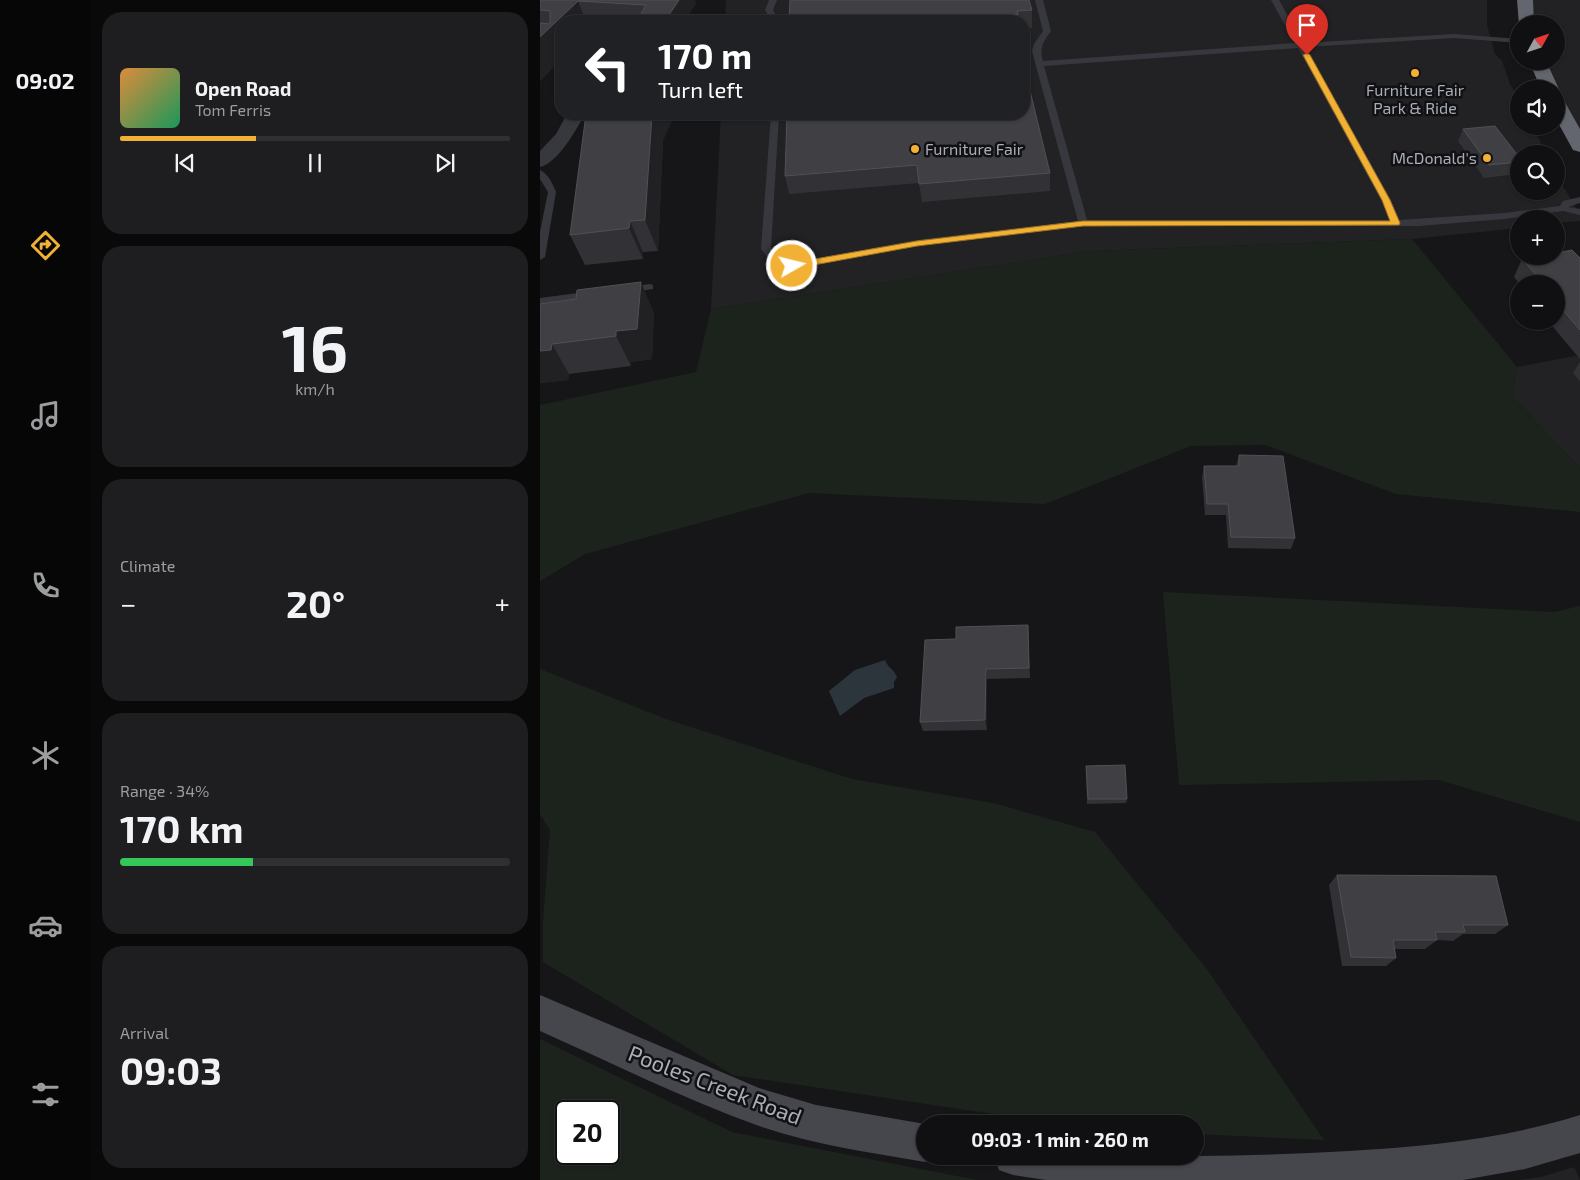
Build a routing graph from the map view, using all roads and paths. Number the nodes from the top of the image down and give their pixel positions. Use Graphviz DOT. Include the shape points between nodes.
graph roads {
  1 [pos="773,0"];
  2 [pos="1039,0"];
  3 [pos="1275,0"];
  4 [pos="1525,0"];
  5 [pos="772,15"];
  6 [pos="1526,15"];
  7 [pos="1510,40"];
  8 [pos="1302,45"];
  9 [pos="1040,64"];
  10 [pos="1565,118"];
  11 [pos="573,120"];
  12 [pos="775,120"];
  13 [pos="1580,146"];
  14 [pos="540,162"];
  15 [pos="540,173"];
  16 [pos="1580,200"];
  17 [pos="1563,208"];
  18 [pos="1580,212"];
  19 [pos="1083,223"];
  20 [pos="1396,223"];
  21 [pos="540,257"];
  22 [pos="650,287"];
  23 [pos="540,301"];
  24 [pos="540,1013"];
  25 [pos="1580,1134"];
  26 [pos="916,1141"];
  27 [pos="1080,1165"];
  28 [pos="1462,1170"];
  1 -- 5 [label="lane" via="769,10"];
  2 -- 9 [label="lane" via="1047,31 1036,51"];
  3 -- 8 [label="lane"];
  4 -- 6 [label="highway"];
  7 -- 8 [label="lane" via="1454,36"];
  8 -- 9 [label="lane"];
  8 -- 20 [label="lane"];
  9 -- 19 [label="lane"];
  10 -- 13 [label="highway"];
  11 -- 14 [label="street" via="553,150"];
  12 -- 19 [label="lane" via="766,249 775,261 792,266 917,243"];
  15 -- 21 [label="lane" via="552,192"];
  16 -- 17 [label="lane" via="1566,202"];
  17 -- 18 [label="lane"];
  17 -- 20 [label="lane" via="1446,222"];
  19 -- 20 [label="lane"];
  22 -- 23 [label="lane"];
  24 -- 26 [label="main road, Pooles Creek Road" via="759,1107 816,1124"];
  25 -- 28 [label="main road"];
  27 -- 28 [label="main road" via="1206,1176 1415,1166"];
}
